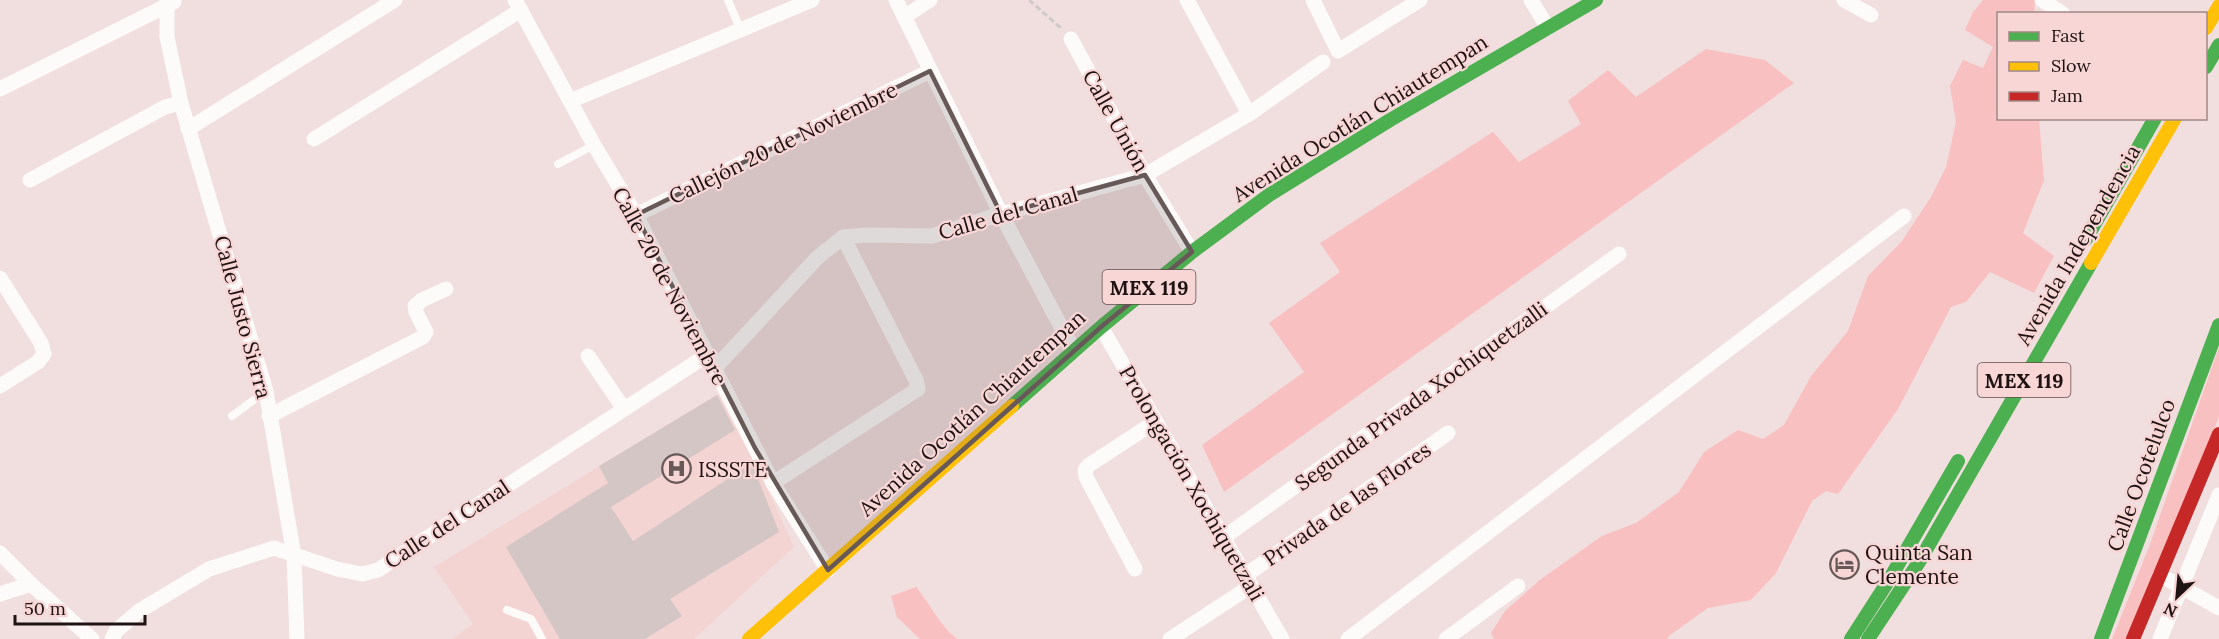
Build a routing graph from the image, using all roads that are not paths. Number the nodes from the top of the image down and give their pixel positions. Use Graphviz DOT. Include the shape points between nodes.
graph roads {
  1 [pos="395,0"];
  2 [pos="728,0"];
  3 [pos="812,0"];
  4 [pos="896,0"];
  5 [pos="930,0"];
  6 [pos="1187,0"];
  7 [pos="1313,0"];
  8 [pos="1420,0"];
  9 [pos="1531,0"];
  10 [pos="1596,0"];
  11 [pos="1844,0"];
  12 [pos="2042,0"];
  13 [pos="170,2"];
  14 [pos="518,5"];
  15 [pos="2219,6"];
  16 [pos="2060,12"];
  17 [pos="1871,15"];
  18 [pos="904,17"];
  19 [pos="2207,25"];
  20 [pos="1548,27"];
  21 [pos="740,29"];
  22 [pos="1071,39"];
  23 [pos="2219,46"];
  24 [pos="1323,62"];
  25 [pos="2207,64"];
  26 [pos="930,71"];
  27 [pos="0,75"];
  28 [pos="15,81"];
  29 [pos="0,89"];
  30 [pos="570,101"];
  31 [pos="181,103"];
  32 [pos="1250,114"];
  33 [pos="2154,120"];
  34 [pos="2174,120"];
  35 [pos="189,129"];
  36 [pos="314,139"];
  37 [pos="594,145"];
  38 [pos="558,164"];
  39 [pos="1145,175"];
  40 [pos="30,180"];
  41 [pos="1001,214"];
  42 [pos="636,215"];
  43 [pos="1904,216"];
  44 [pos="843,237"];
  45 [pos="2080,250"];
  46 [pos="1192,252"];
  47 [pos="1619,254"];
  48 [pos="0,278"];
  49 [pos="446,289"];
  50 [pos="2219,325"];
  51 [pos="1101,327"];
  52 [pos="1074,351"];
  53 [pos="588,356"];
  54 [pos="710,362"];
  55 [pos="0,386"];
  56 [pos="266,391"];
  57 [pos="624,409"];
  58 [pos="232,416"];
  59 [pos="269,416"];
  60 [pos="1155,422"];
  61 [pos="1448,433"];
  62 [pos="2219,434"];
  63 [pos="1963,453"];
  64 [pos="773,483"];
  65 [pos="2219,495"];
  66 [pos="1223,538"];
  67 [pos="0,553"];
  68 [pos="294,556"];
  69 [pos="1135,569"];
  70 [pos="828,570"];
  71 [pos="2160,575"];
  72 [pos="1249,580"];
  73 [pos="31,584"];
  74 [pos="1518,586"];
  75 [pos="2182,586"];
  76 [pos="0,594"];
  77 [pos="2219,608"];
  78 [pos="507,610"];
  79 [pos="92,639"];
  80 [pos="112,639"];
  81 [pos="297,639"];
  82 [pos="542,639"];
  83 [pos="749,639"];
  84 [pos="1170,639"];
  85 [pos="1282,639"];
  86 [pos="1348,639"];
  87 [pos="1446,639"];
  88 [pos="1851,639"];
  89 [pos="1868,639"];
  90 [pos="2101,639"];
  91 [pos="2133,639"];
  92 [pos="2160,639"];
  1 -- 35 [label="street"];
  2 -- 21 [label="lane"];
  3 -- 21 [label="street"];
  4 -- 18 [label="street"];
  5 -- 18 [label="street"];
  6 -- 32 [label="street"];
  7 -- 8 [label="street" via="1338,51"];
  9 -- 20 [label="street"];
  10 -- 20 [label="main road, Avenida Ocotlán Chiautempan / MEX 119"];
  11 -- 17 [label="street"];
  12 -- 16 [label="street"];
  13 -- 28 [label="street"];
  13 -- 31 [label="street, Calle Justo Sierra" via="167,37"];
  14 -- 30 [label="street, Calle 20 de Noviembre"];
  14 -- 36 [label="street"];
  15 -- 19 [label="main road"];
  18 -- 26 [label="street"];
  20 -- 46 [label="main road, Avenida Ocotlán Chiautempan / MEX 119" via="1269,195"];
  21 -- 30 [label="street"];
  22 -- 39 [label="street, Calle Unión"];
  23 -- 25 [label="main road"];
  24 -- 32 [label="street, Calle del Canal"];
  26 -- 41 [label="street"];
  26 -- 42 [label="street, Callejón 20 de Noviembre"];
  27 -- 28 [label="street"];
  28 -- 29 [label="street"];
  30 -- 37 [label="street, Calle 20 de Noviembre"];
  31 -- 35 [label="street, Calle Justo Sierra"];
  31 -- 40 [label="street" via="165,107"];
  32 -- 39 [label="street, Calle del Canal"];
  33 -- 45 [label="main road, Avenida Independencia"];
  34 -- 89 [label="main road, Avenida Independencia / MEX 119" via="1919,562"];
  35 -- 56 [label="street, Calle Justo Sierra"];
  37 -- 38 [label="lane"];
  37 -- 42 [label="street, Calle 20 de Noviembre"];
  39 -- 41 [label="street, Calle del Canal"];
  39 -- 46 [label="street, Calle Unión"];
  41 -- 44 [label="street, Calle del Canal" via="932,236"];
  41 -- 52 [label="street"];
  42 -- 54 [label="street, Calle 20 de Noviembre"];
  43 -- 86 [label="street"];
  44 -- 54 [label="street, Calle del Canal"];
  44 -- 64 [label="street" via="918,389"];
  46 -- 51 [label="main road, Avenida Ocotlán Chiautempan / MEX 119"];
  47 -- 66 [label="street, Segunda Privada Xochiquetzalli"];
  48 -- 55 [label="street" via="41,342 44,354"];
  49 -- 59 [label="street" via="416,306 426,332 423,337"];
  50 -- 90 [label="main road, Calle Ocotelulco"];
  51 -- 52 [label="main road, Avenida Ocotlán Chiautempan / MEX 119"];
  51 -- 60 [label="street, Prolongación Xochiquetzali"];
  52 -- 70 [label="main road, Avenida Ocotlán Chiautempan / MEX 119"];
  53 -- 57 [label="street"];
  54 -- 57 [label="street, Calle del Canal"];
  54 -- 64 [label="street, Calle 20 de Noviembre"];
  56 -- 58 [label="lane"];
  56 -- 59 [label="street, Calle Justo Sierra"];
  57 -- 68 [label="street, Calle del Canal" via="378,570 362,574"];
  59 -- 68 [label="street, Calle Justo Sierra"];
  60 -- 66 [label="street, Prolongación Xochiquetzali"];
  60 -- 69 [label="street" via="1085,470"];
  61 -- 72 [label="street, Privada de las Flores"];
  62 -- 71 [label="main road"];
  63 -- 88 [label="main road"];
  64 -- 70 [label="street, Calle 20 de Noviembre"];
  65 -- 75 [label="street"];
  66 -- 72 [label="street, Prolongación Xochiquetzali"];
  67 -- 73 [label="street"];
  68 -- 80 [label="street, Calle del Canal" via="274,548 209,569 139,611"];
  68 -- 81 [label="street, Calle Justo Sierra"];
  70 -- 83 [label="main road, Avenida Ocotlán Chiautempan / MEX 119"];
  71 -- 75 [label="street"];
  71 -- 91 [label="main road"];
  72 -- 84 [label="street, Privada de las Flores"];
  72 -- 85 [label="street, Prolongación Xochiquetzali"];
  73 -- 76 [label="street"];
  73 -- 79 [label="street"];
  74 -- 87 [label="street"];
  75 -- 77 [label="street"];
  75 -- 92 [label="street"];
  78 -- 82 [label="lane" via="531,619"];
}
